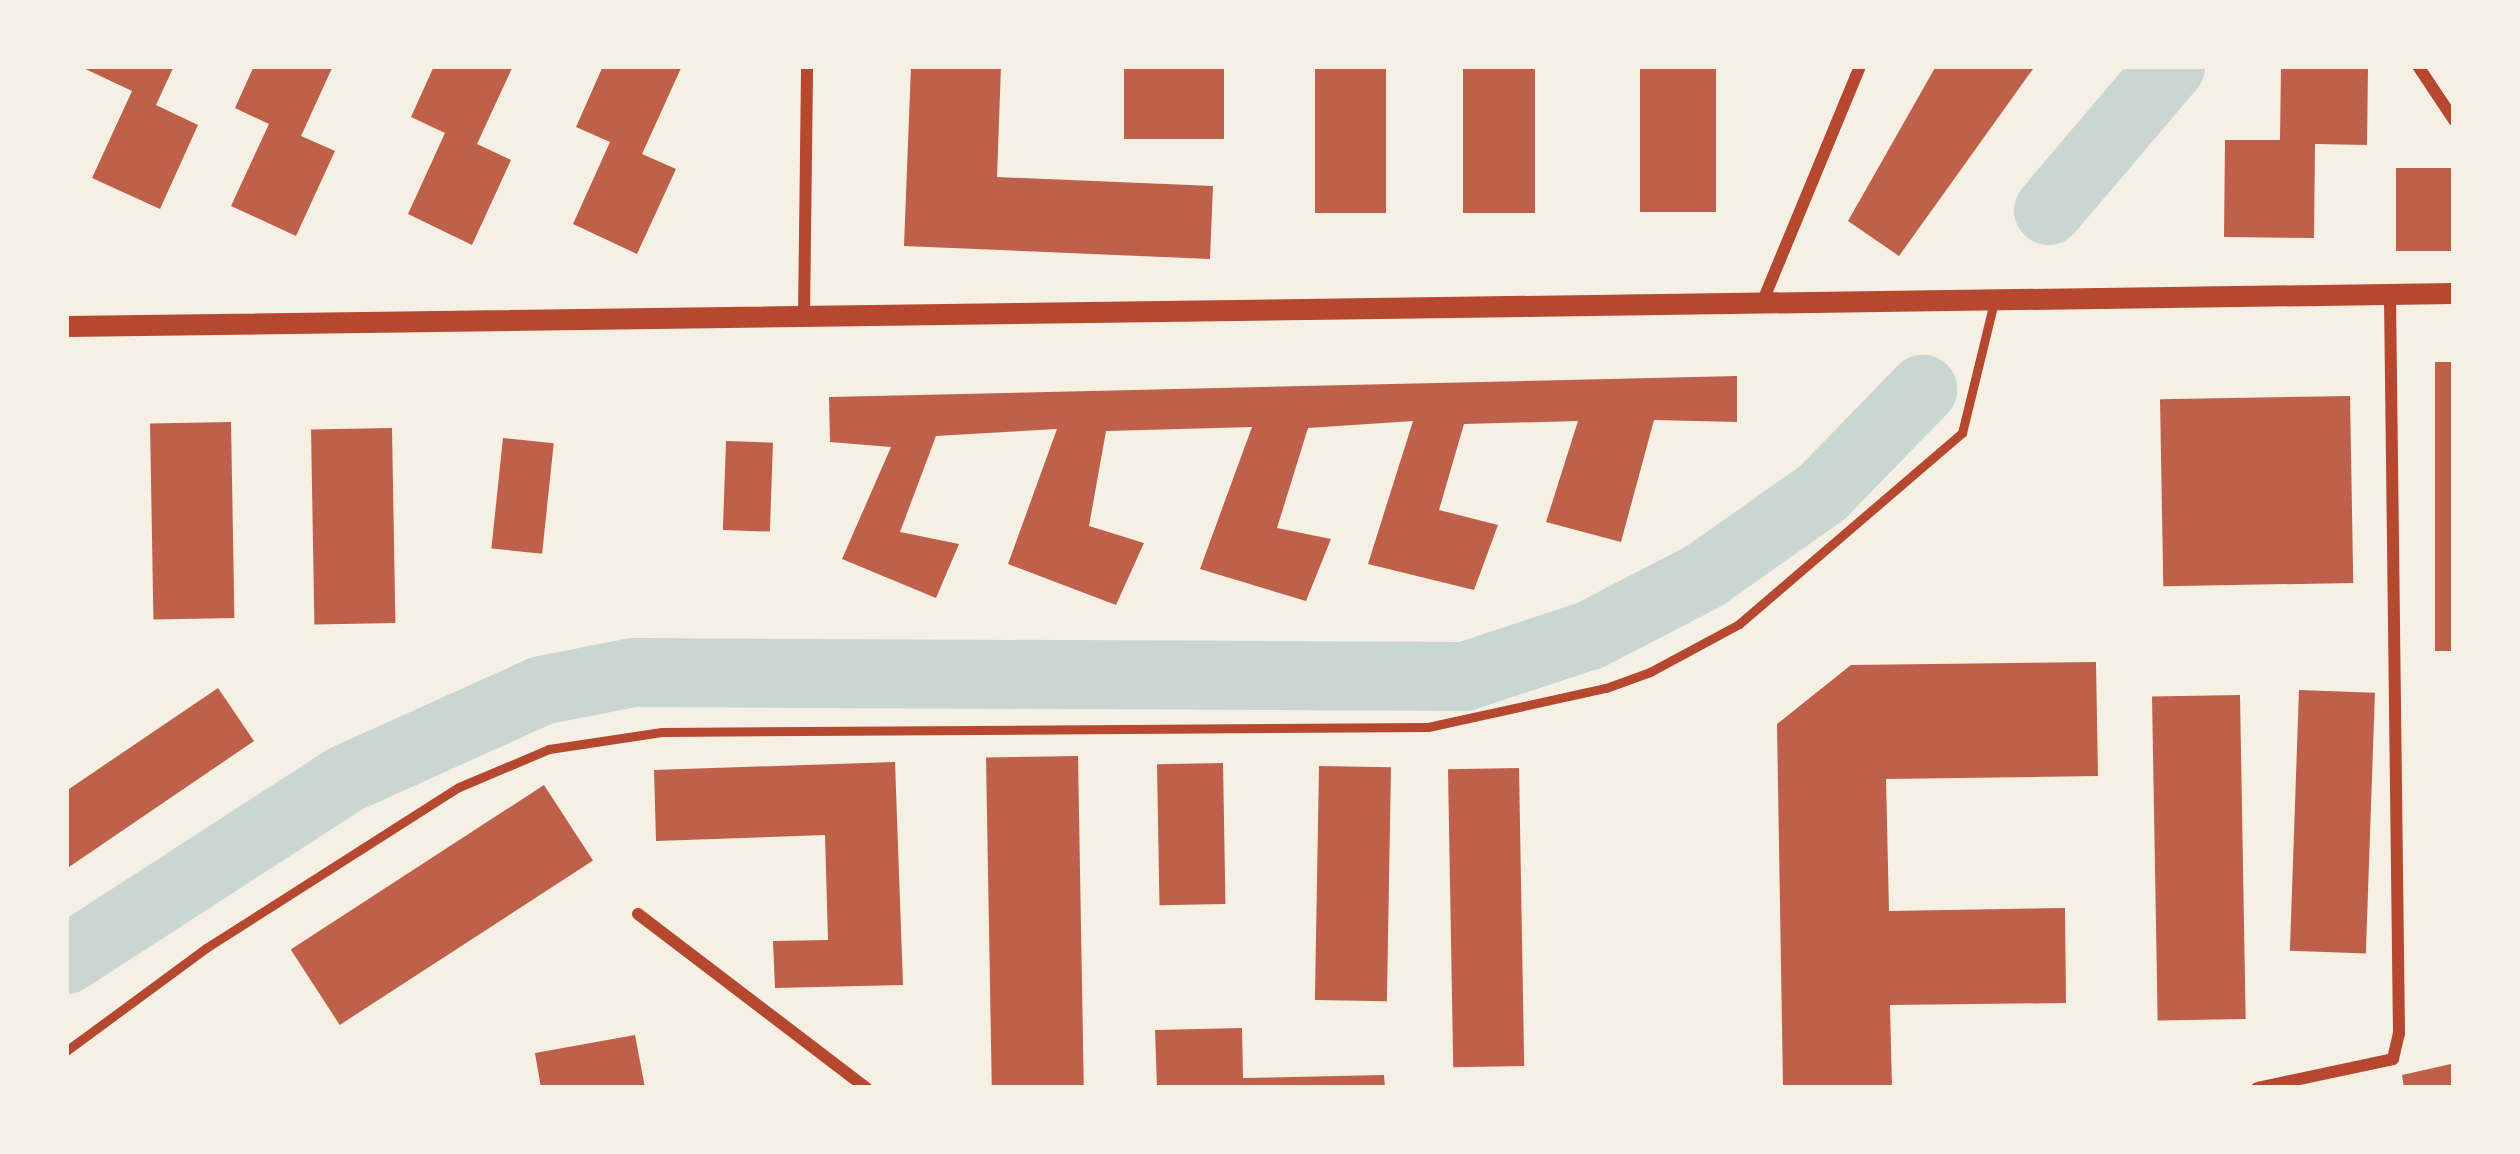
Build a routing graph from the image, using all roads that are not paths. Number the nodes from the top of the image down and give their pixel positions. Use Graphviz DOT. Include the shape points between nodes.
graph roads {
  1 [pos="807,66"];
  2 [pos="1860,66"];
  3 [pos="2418,66"];
  4 [pos="2454,120"];
  5 [pos="2454,293"];
  6 [pos="2390,296"];
  7 [pos="1995,298"];
  8 [pos="1760,307"];
  9 [pos="804,319"];
  10 [pos="66,326"];
  11 [pos="638,914"];
  12 [pos="66,1051"];
  13 [pos="866,1088"];
  14 [pos="2257,1088"];
  1 -- 9 [label="street"];
  2 -- 8 [label="street"];
  3 -- 4 [label="street"];
  5 -- 6 [label="street"];
  6 -- 7 [label="street"];
  6 -- 14 [label="street" via="2399,1034 2393,1059"];
  7 -- 8 [label="street"];
  7 -- 12 [label="lane" via="1962,433 1739,624 1650,672 1428,727 662,732 549,749 459,787 206,948"];
  8 -- 9 [label="street"];
  9 -- 10 [label="street"];
  11 -- 13 [label="street"];
}
